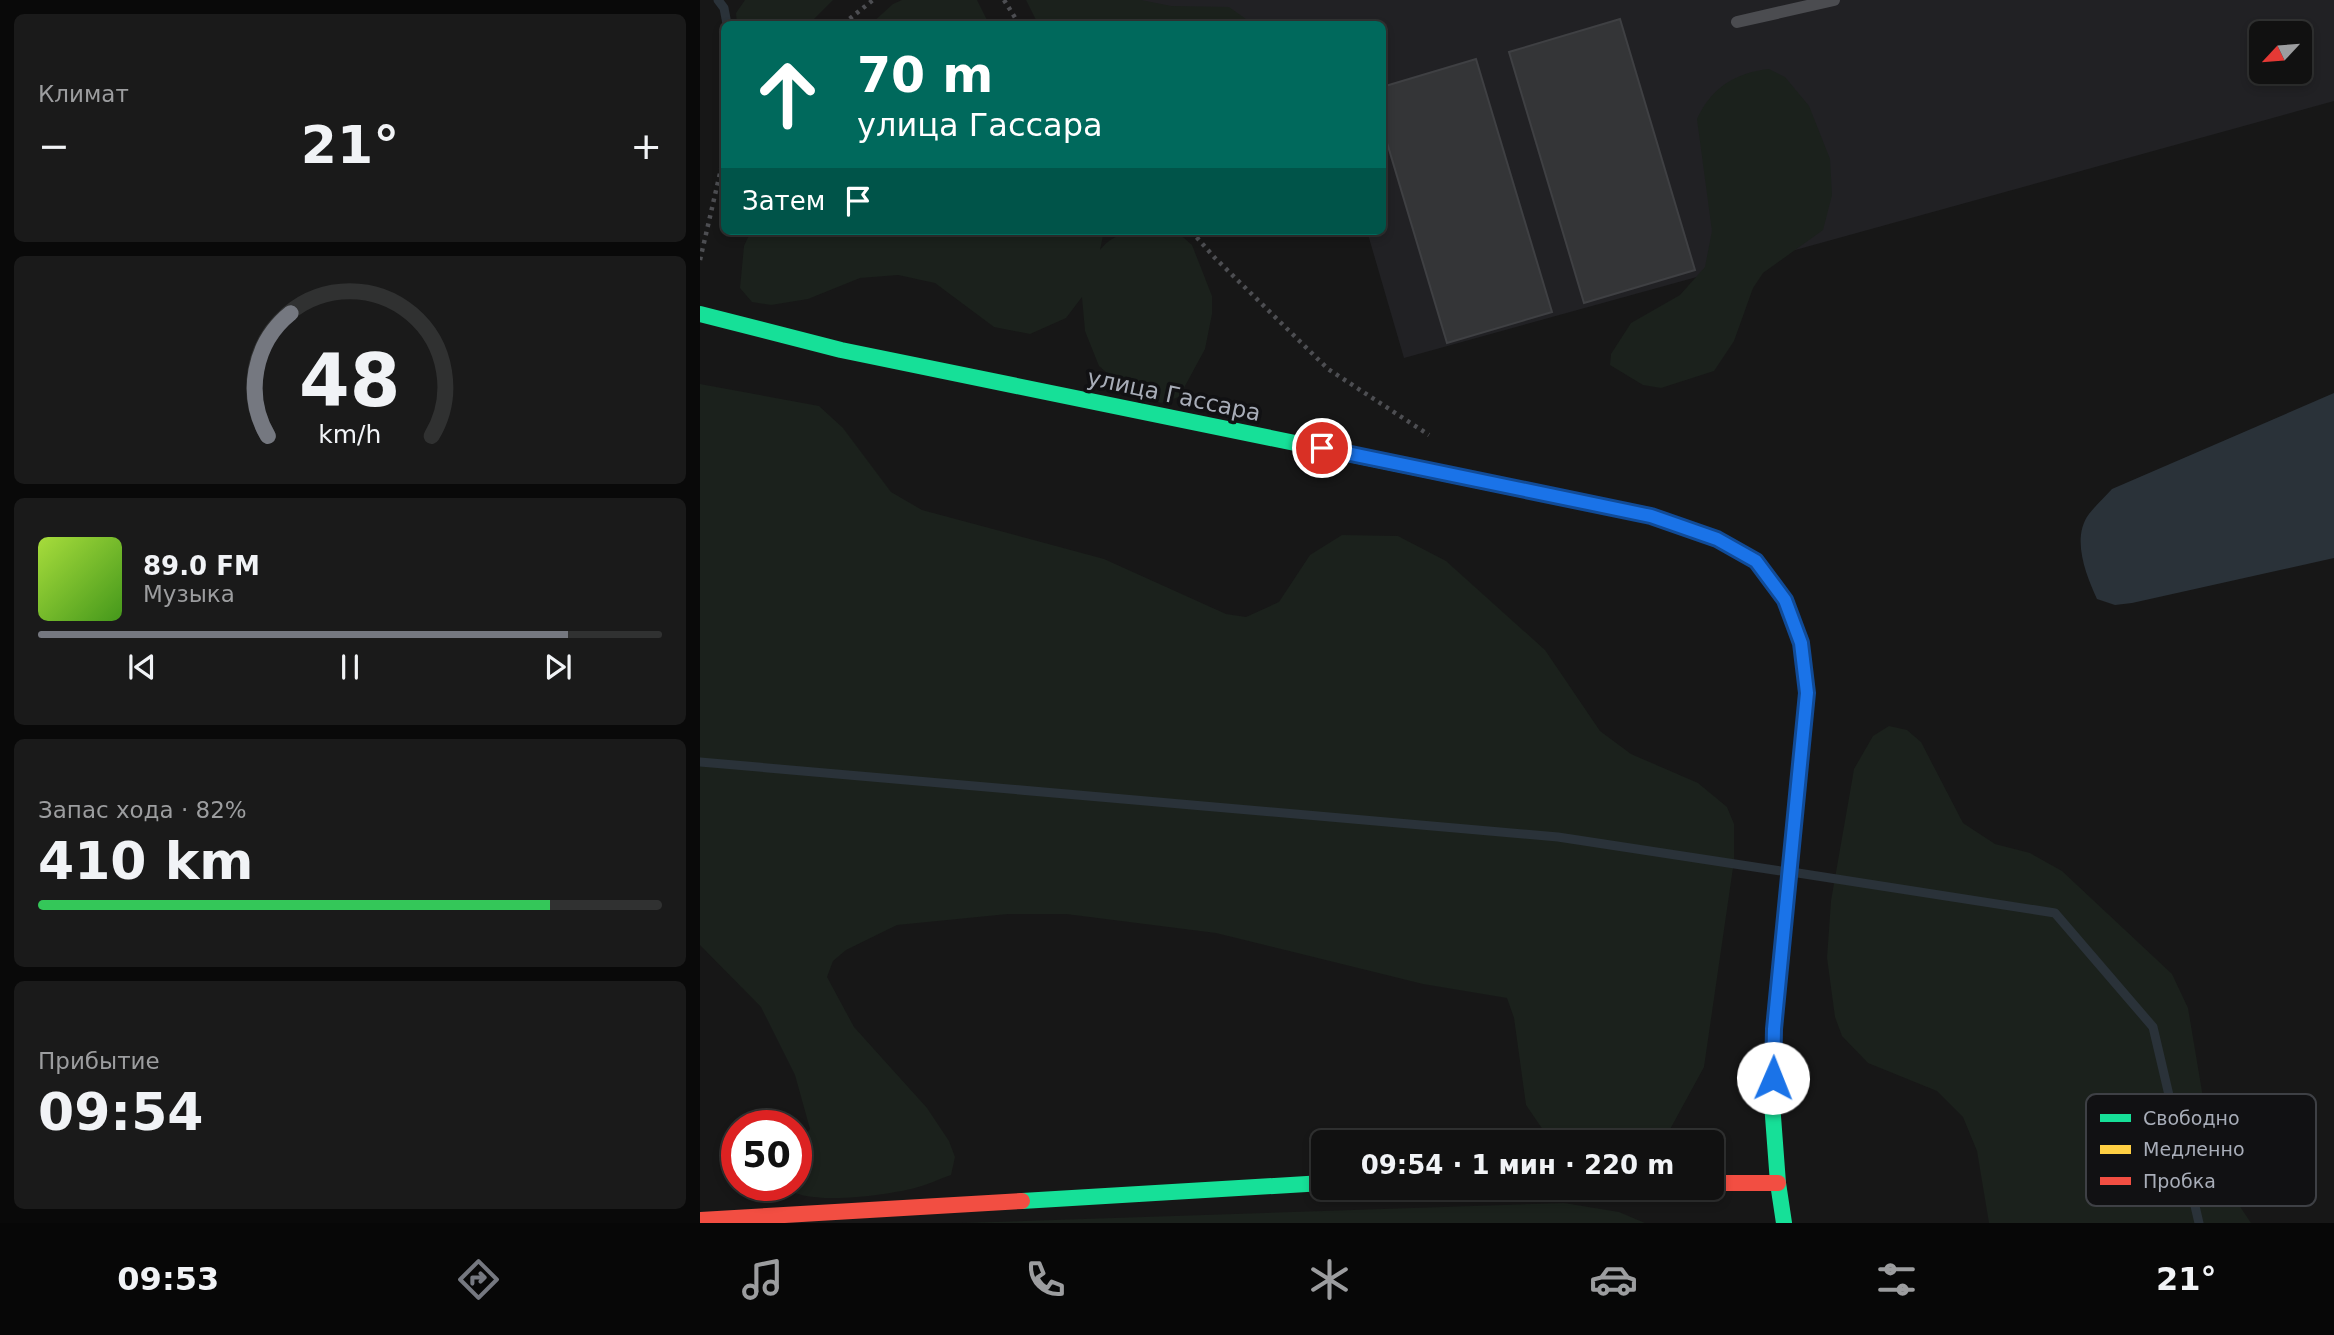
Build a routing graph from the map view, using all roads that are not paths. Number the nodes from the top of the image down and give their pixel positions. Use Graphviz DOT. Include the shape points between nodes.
graph roads {
  1 [pos="1834,0"];
  2 [pos="1737,22"];
  3 [pos="700,314"];
  4 [pos="1724,1183"];
  5 [pos="1778,1183"];
  6 [pos="1311,1184"];
  7 [pos="700,1220"];
  8 [pos="1784,1223"];
  1 -- 2 [label="lane"];
  3 -- 5 [label="main road, улица Гассара" via="841,350 1651,516 1717,539 1756,561 1785,600 1801,643 1807,693 1774,1029 1772,1102"];
  4 -- 5 [label="main road"];
  5 -- 8 [label="main road, улица Гассара"];
  6 -- 7 [label="main road"];
}
